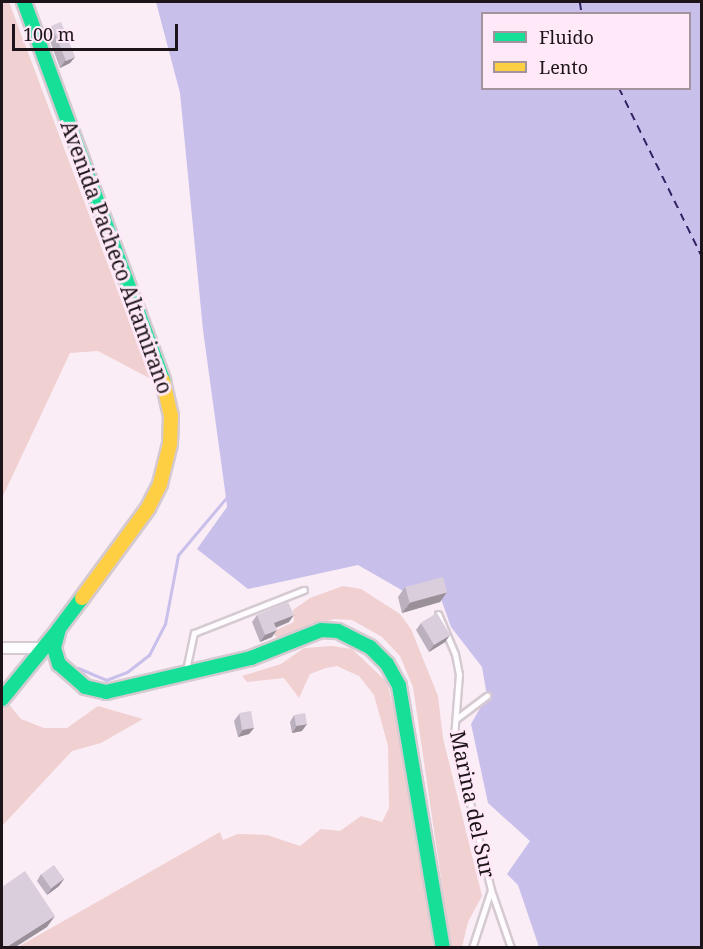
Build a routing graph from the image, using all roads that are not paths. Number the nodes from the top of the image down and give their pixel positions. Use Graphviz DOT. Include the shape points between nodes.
graph roads {
  1 [pos="24,2"];
  2 [pos="304,590"];
  3 [pos="438,614"];
  4 [pos="59,629"];
  5 [pos="2,648"];
  6 [pos="43,648"];
  7 [pos="185,675"];
  8 [pos="488,696"];
  9 [pos="2,699"];
  10 [pos="456,719"];
  11 [pos="491,890"];
  12 [pos="443,948"];
  13 [pos="472,948"];
  14 [pos="511,948"];
  1 -- 4 [label="main road, Avenida Pacheco Altamirano" via="144,325 166,388 171,416 168,458 155,496"];
  2 -- 7 [label="lane" via="194,633"];
  3 -- 10 [label="lane, Marina del Sur" via="459,674"];
  4 -- 6 [label="main road, Avenida Pacheco Altamirano"];
  4 -- 7 [label="main road" via="54,648 59,664 90,689 106,692"];
  5 -- 6 [label="street"];
  6 -- 9 [label="main road, Avenida Pacheco Altamirano"];
  7 -- 12 [label="main road" via="251,658 321,630 349,635 379,655 399,686"];
  8 -- 10 [label="lane, Marina del Sur"];
  10 -- 11 [label="lane, Marina del Sur" via="454,737"];
  11 -- 13 [label="lane, Marina del Sur"];
  11 -- 14 [label="lane, Marina del Sur"];
}
